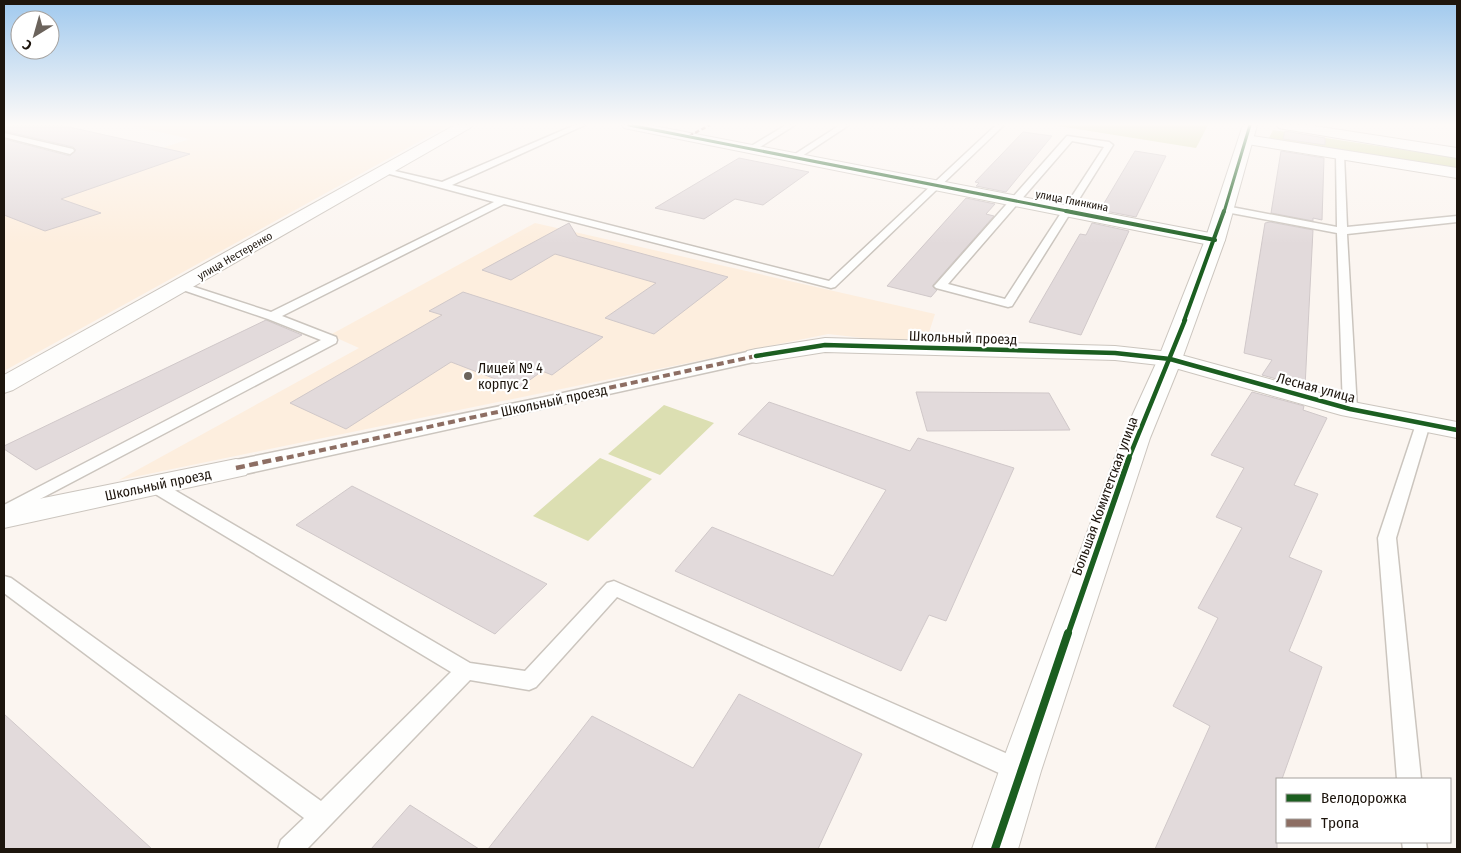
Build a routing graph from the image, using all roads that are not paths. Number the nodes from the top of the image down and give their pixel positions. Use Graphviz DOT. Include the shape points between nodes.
graph roads {
  1 [pos="394,165"];
  2 [pos="489,165"];
  3 [pos="840,165"];
  4 [pos="957,165"];
  5 [pos="1046,165"];
  6 [pos="1096,165"];
  7 [pos="1239,165"];
  8 [pos="1340,165"];
  9 [pos="1407,165"];
  10 [pos="385,170"];
  11 [pos="1457,173"];
  12 [pos="936,184"];
  13 [pos="443,185"];
  14 [pos="1015,200"];
  15 [pos="503,201"];
  16 [pos="1226,208"];
  17 [pos="1067,210"];
  18 [pos="1457,219"];
  19 [pos="1342,230"];
  20 [pos="1216,240"];
  21 [pos="181,286"];
  22 [pos="272,316"];
  23 [pos="756,356"];
  24 [pos="1170,359"];
  25 [pos="4,386"];
  26 [pos="1350,409"];
  27 [pos="1423,424"];
  28 [pos="1457,430"];
  29 [pos="236,468"];
  30 [pos="153,486"];
  31 [pos="4,512"];
  32 [pos="4,517"];
  33 [pos="4,583"];
  34 [pos="466,671"];
  35 [pos="1020,771"];
  36 [pos="1409,778"];
  37 [pos="323,817"];
  38 [pos="290,849"];
  39 [pos="996,849"];
  1 -- 10 [label="street, улица Нестеренко"];
  2 -- 13 [label="lane"];
  3 -- 12 [label="street, улица Глинкина"];
  4 -- 12 [label="lane"];
  5 -- 14 [label="lane"];
  6 -- 17 [label="lane"];
  7 -- 16 [label="street, Большая Комитетская улица"];
  8 -- 19 [label="lane"];
  9 -- 11 [label="street"];
  10 -- 13 [label="lane"];
  10 -- 21 [label="street, улица Нестеренко"];
  12 -- 14 [label="street, улица Глинкина"];
  12 -- 15 [label="lane" via="831,285"];
  13 -- 15 [label="lane"];
  14 -- 17 [label="street, улица Глинкина"];
  14 -- 17 [label="lane" via="940,286 1008,302"];
  15 -- 22 [label="lane"];
  16 -- 19 [label="lane"];
  16 -- 20 [label="street, Большая Комитетская улица"];
  17 -- 20 [label="street, улица Глинкина"];
  18 -- 19 [label="lane"];
  19 -- 26 [label="lane"];
  20 -- 24 [label="street, Большая Комитетская улица"];
  21 -- 22 [label="lane"];
  21 -- 25 [label="street, улица Нестеренко"];
  22 -- 31 [label="lane" via="331,340"];
  23 -- 24 [label="street, Школьный проезд" via="825,345 1115,353"];
  23 -- 29 [label="street, Школьный проезд"];
  24 -- 26 [label="street, Лесная улица"];
  24 -- 35 [label="street, Большая Комитетская улица" via="1136,438"];
  26 -- 27 [label="street, Лесная улица"];
  27 -- 28 [label="street, Лесная улица"];
  27 -- 36 [label="lane" via="1388,538"];
  29 -- 30 [label="street, Школьный проезд"];
  30 -- 32 [label="street, Школьный проезд"];
  30 -- 34 [label="lane"];
  33 -- 37 [label="lane"];
  34 -- 35 [label="lane" via="529,681 614,588"];
  34 -- 37 [label="lane"];
  35 -- 39 [label="street, Большая Комитетская улица"];
  37 -- 38 [label="lane"];
}
